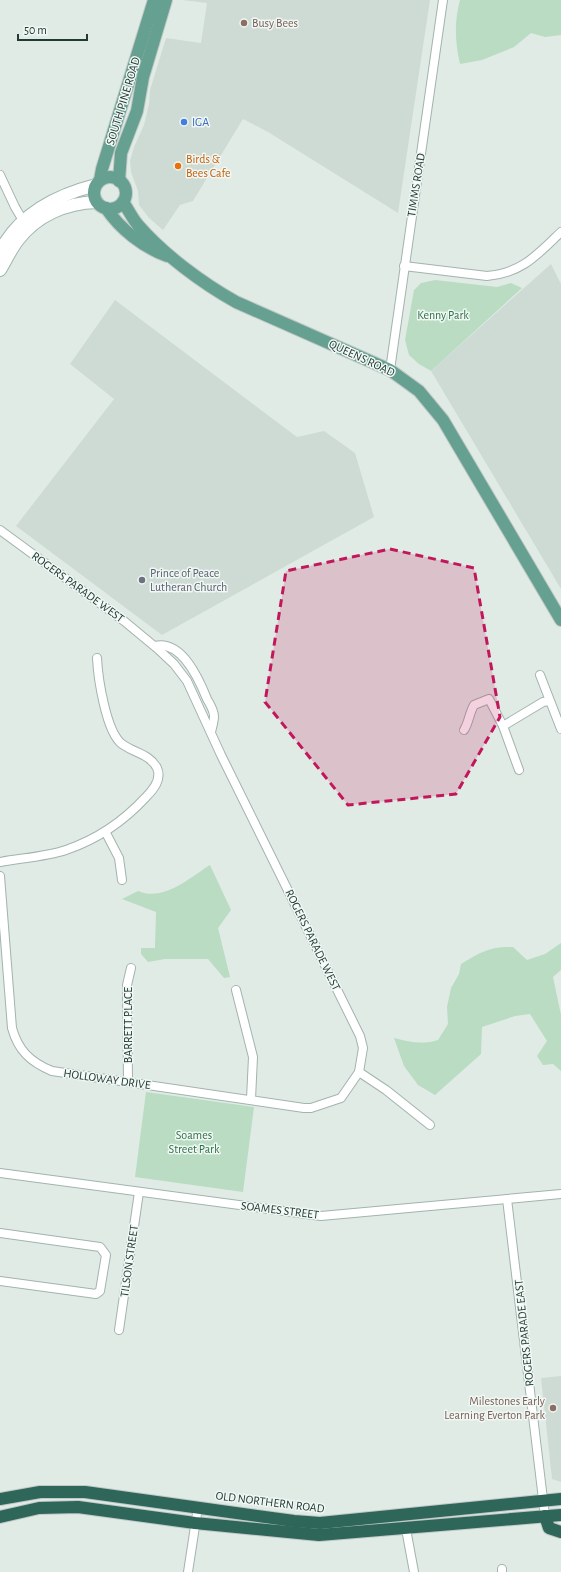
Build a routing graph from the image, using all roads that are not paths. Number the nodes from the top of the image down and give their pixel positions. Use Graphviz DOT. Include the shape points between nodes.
graph roads {
  1 [pos="154,0"];
  2 [pos="166,0"];
  3 [pos="443,0"];
  4 [pos="0,175"];
  5 [pos="120,181"];
  6 [pos="98,183"];
  7 [pos="123,202"];
  8 [pos="101,205"];
  9 [pos="26,225"];
  10 [pos="561,232"];
  11 [pos="0,252"];
  12 [pos="171,258"];
  13 [pos="404,266"];
  14 [pos="0,270"];
  15 [pos="390,370"];
  16 [pos="0,530"];
  17 [pos="561,620"];
  18 [pos="155,646"];
  19 [pos="97,658"];
  20 [pos="540,675"];
  21 [pos="549,701"];
  22 [pos="502,726"];
  23 [pos="561,729"];
  24 [pos="464,730"];
  25 [pos="210,732"];
  26 [pos="519,770"];
  27 [pos="106,833"];
  28 [pos="0,862"];
  29 [pos="0,876"];
  30 [pos="122,880"];
  31 [pos="3,942"];
  32 [pos="131,968"];
  33 [pos="236,990"];
  34 [pos="359,1072"];
  35 [pos="128,1081"];
  36 [pos="251,1100"];
  37 [pos="430,1125"];
  38 [pos="0,1173"];
  39 [pos="139,1192"];
  40 [pos="561,1194"];
  41 [pos="507,1198"];
  42 [pos="0,1233"];
  43 [pos="0,1281"];
  44 [pos="119,1330"];
  45 [pos="561,1499"];
  46 [pos="0,1500"];
  47 [pos="543,1501"];
  48 [pos="198,1507"];
  49 [pos="561,1515"];
  50 [pos="0,1516"];
  51 [pos="545,1516"];
  52 [pos="195,1523"];
  53 [pos="406,1528"];
  54 [pos="561,1532"];
  55 [pos="188,1572"];
  56 [pos="414,1572"];
  1 -- 6 [label="main road, SOUTH PINE ROAD"];
  2 -- 5 [label="main road, SOUTH PINE ROAD" via="143,77 137,111 121,153"];
  3 -- 13 [label="street, TIMMS ROAD"];
  4 -- 9 [label="street"];
  5 -- 6 [label="main road" via="110,177"];
  5 -- 7 [label="main road" via="125,193"];
  6 -- 8 [label="main road" via="94,194"];
  6 -- 9 [label="main road" via="56,200 33,213"];
  7 -- 8 [label="main road" via="115,208"];
  7 -- 12 [label="main road, QUEENS ROAD" via="139,226"];
  8 -- 9 [label="main road" via="80,202"];
  8 -- 12 [label="main road, QUEENS ROAD" via="118,224 153,251"];
  9 -- 11 [label="main road" via="9,236"];
  9 -- 14 [label="main road"];
  10 -- 13 [label="street" via="525,264 513,272 500,275 487,276"];
  12 -- 15 [label="main road, QUEENS ROAD" via="236,302"];
  13 -- 15 [label="street, TIMMS ROAD"];
  15 -- 17 [label="main road, QUEENS ROAD" via="419,391 443,420"];
  16 -- 18 [label="street, ROGERS PARADE WEST"];
  18 -- 25 [label="street, ROGERS PARADE WEST" via="187,681"];
  18 -- 25 [label="street, ROGERS PARADE WEST" via="162,644 170,647 196,672 214,715"];
  19 -- 27 [label="street" via="98,680 116,739 150,758 157,768 158,777 155,787 140,804"];
  20 -- 21 [label="street"];
  21 -- 22 [label="street"];
  21 -- 23 [label="street"];
  22 -- 24 [label="street" via="489,699 474,705"];
  22 -- 26 [label="street"];
  25 -- 34 [label="street, ROGERS PARADE WEST" via="360,1036 363,1048"];
  27 -- 28 [label="street" via="65,850"];
  27 -- 30 [label="street" via="119,858"];
  29 -- 31 [label="street, HOLLOWAY DRIVE"];
  31 -- 35 [label="street, HOLLOWAY DRIVE" via="12,1028 21,1050 38,1065 52,1071"];
  32 -- 35 [label="street, BARRETT PLACE" via="127,985"];
  33 -- 36 [label="street" via="253,1058"];
  34 -- 36 [label="street, HOLLOWAY DRIVE" via="341,1098 311,1108"];
  34 -- 37 [label="street"];
  35 -- 36 [label="street, HOLLOWAY DRIVE"];
  38 -- 39 [label="street, SOAMES STREET"];
  39 -- 41 [label="street, SOAMES STREET" via="321,1216"];
  39 -- 44 [label="street, TILSON STREET"];
  40 -- 41 [label="street, SOAMES STREET"];
  41 -- 47 [label="street, ROGERS PARADE EAST"];
  42 -- 43 [label="street" via="100,1247 106,1255 100,1291 96,1294"];
  45 -- 47 [label="highway, OLD NORTHERN ROAD"];
  46 -- 48 [label="highway, OLD NORTHERN ROAD" via="25,1494 69,1491"];
  47 -- 48 [label="highway, OLD NORTHERN ROAD" via="320,1523"];
  47 -- 51 [label="street, ROGERS PARADE EAST"];
  48 -- 52 [label="street"];
  49 -- 51 [label="highway"];
  50 -- 52 [label="highway" via="39,1508 66,1506"];
  51 -- 53 [label="highway"];
  51 -- 54 [label="highway" via="549,1528"];
  52 -- 53 [label="highway" via="319,1536"];
  52 -- 55 [label="street"];
  53 -- 56 [label="street"];
}
